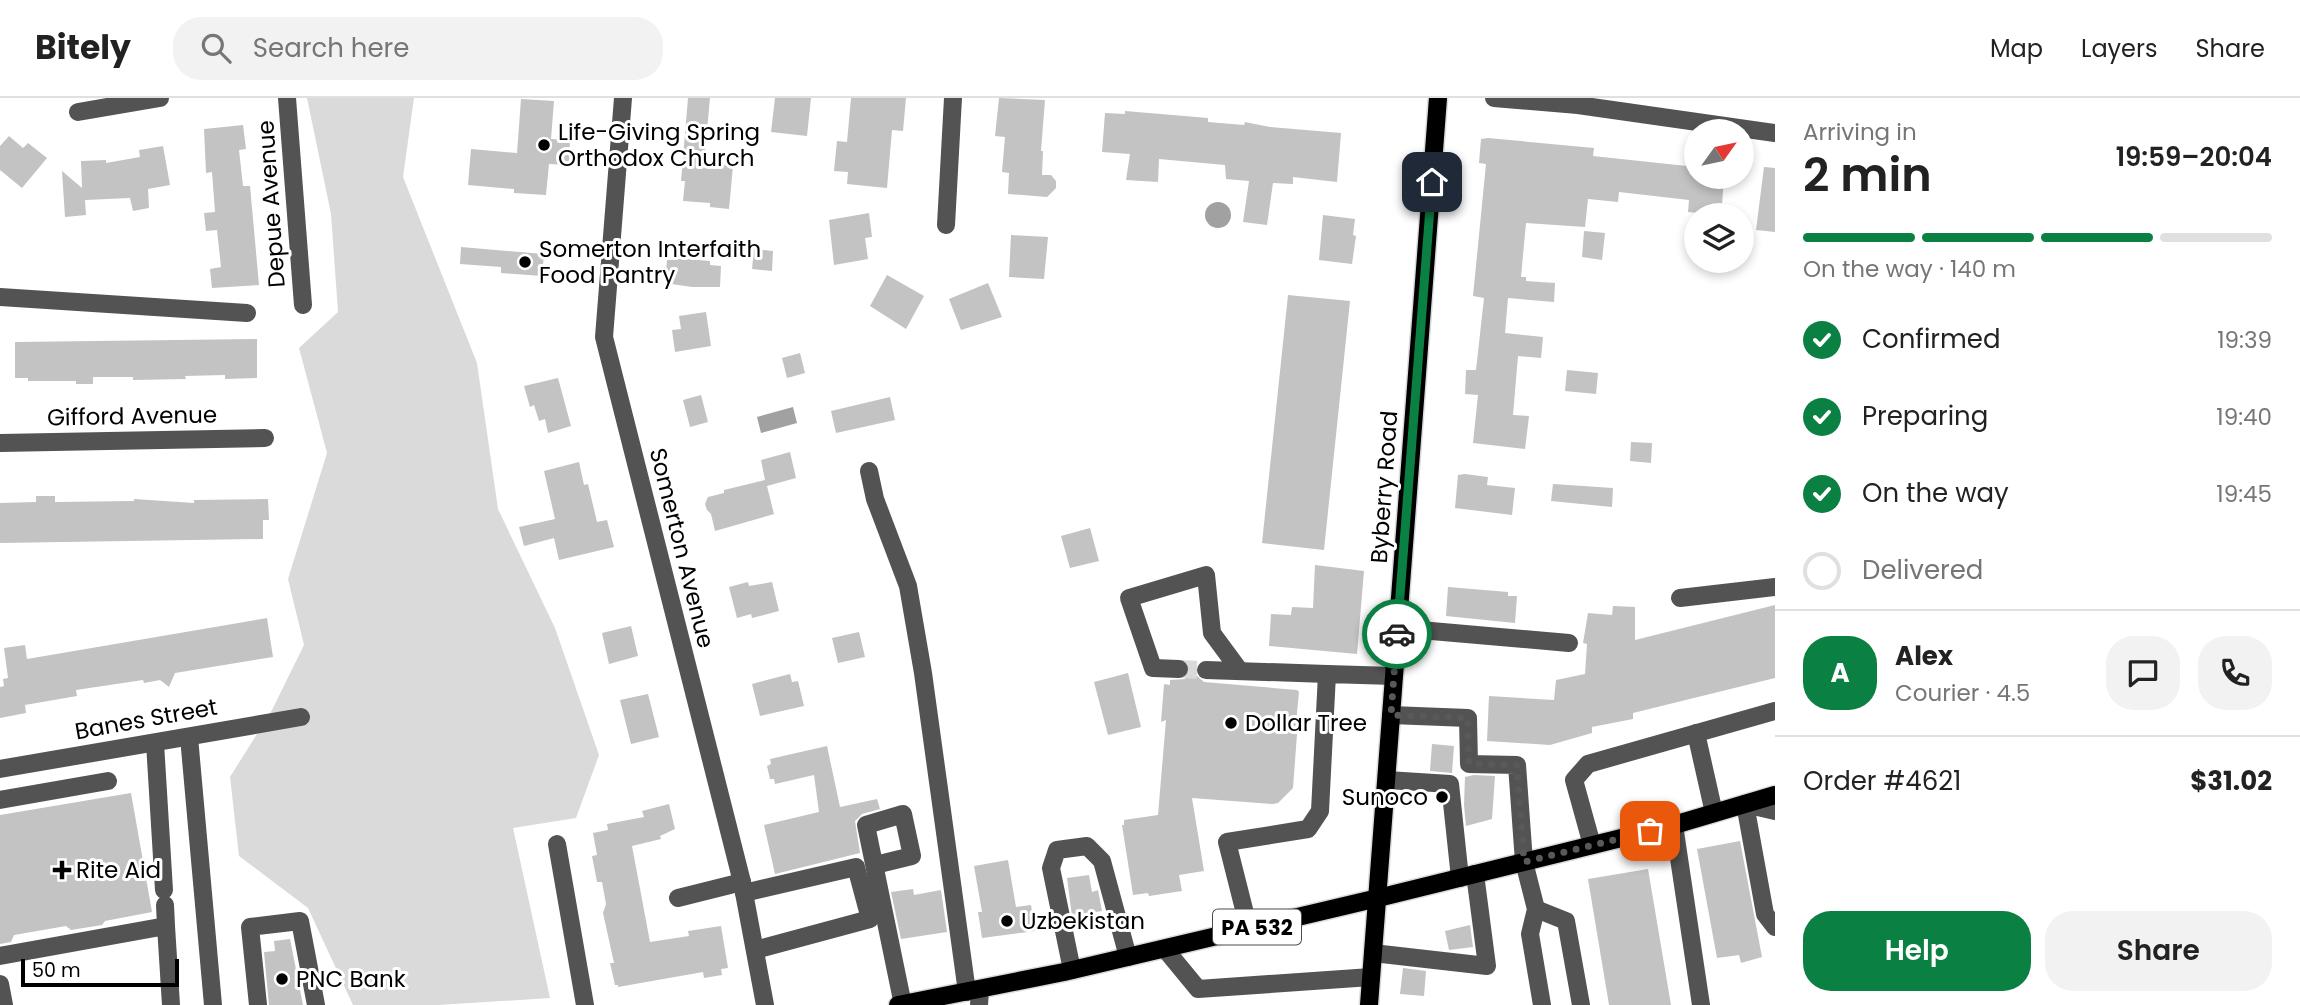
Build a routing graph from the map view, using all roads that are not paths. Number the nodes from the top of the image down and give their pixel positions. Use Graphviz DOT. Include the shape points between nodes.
graph roads {
  1 [pos="160,98"];
  2 [pos="287,98"];
  3 [pos="623,98"];
  4 [pos="953,98"];
  5 [pos="1438,98"];
  6 [pos="1494,98"];
  7 [pos="78,112"];
  8 [pos="1775,133"];
  9 [pos="946,225"];
  10 [pos="0,297"];
  11 [pos="303,306"];
  12 [pos="247,313"];
  13 [pos="265,438"];
  14 [pos="0,443"];
  15 [pos="869,471"];
  16 [pos="1775,587"];
  17 [pos="1679,598"];
  18 [pos="1397,628"];
  19 [pos="1569,643"];
  20 [pos="1179,669"];
  21 [pos="1206,670"];
  22 [pos="1240,671"];
  23 [pos="1327,674"];
  24 [pos="1394,676"];
  25 [pos="1775,710"];
  26 [pos="1391,715"];
  27 [pos="301,717"];
  28 [pos="1696,733"];
  29 [pos="189,737"];
  30 [pos="155,743"];
  31 [pos="1469,764"];
  32 [pos="0,769"];
  33 [pos="1387,780"];
  34 [pos="108,782"];
  35 [pos="1450,784"];
  36 [pos="1775,795"];
  37 [pos="0,800"];
  38 [pos="1745,804"];
  39 [pos="1775,811"];
  40 [pos="1714,813"];
  41 [pos="1674,825"];
  42 [pos="557,844"];
  43 [pos="1592,845"];
  44 [pos="1524,862"];
  45 [pos="874,865"];
  46 [pos="1467,876"];
  47 [pos="743,888"];
  48 [pos="678,898"];
  49 [pos="1378,898"];
  50 [pos="1536,909"];
  51 [pos="166,926"];
  52 [pos="1775,927"];
  53 [pos="1249,929"];
  54 [pos="1165,949"];
  55 [pos="755,950"];
  56 [pos="1373,953"];
  57 [pos="0,956"];
  58 [pos="1128,957"];
  59 [pos="1072,971"];
  60 [pos="1371,977"];
  61 [pos="0,984"];
  62 [pos="975,995"];
  63 [pos="4,1005"];
  64 [pos="172,1005"];
  65 [pos="213,1005"];
  66 [pos="258,1005"];
  67 [pos="316,1005"];
  68 [pos="585,1005"];
  69 [pos="765,1005"];
  70 [pos="901,1005"];
  71 [pos="1369,1005"];
  72 [pos="1542,1005"];
  73 [pos="1581,1005"];
  74 [pos="1701,1005"];
  1 -- 7 [label="street"];
  2 -- 11 [label="street, Depue Avenue"];
  3 -- 47 [label="street, Somerton Avenue" via="604,337"];
  4 -- 9 [label="street"];
  5 -- 18 [label="main road, Byberry Road"];
  6 -- 8 [label="street"];
  10 -- 12 [label="street"];
  13 -- 14 [label="street, Gifford Avenue"];
  15 -- 62 [label="street" via="908,586"];
  16 -- 17 [label="street"];
  18 -- 19 [label="street"];
  18 -- 24 [label="main road, Byberry Road"];
  20 -- 22 [label="street" via="1153,668 1129,598 1206,575 1212,633"];
  21 -- 22 [label="street"];
  22 -- 23 [label="street"];
  23 -- 24 [label="street"];
  23 -- 53 [label="street" via="1320,811 1308,830 1227,842"];
  24 -- 26 [label="main road, Byberry Road"];
  25 -- 28 [label="street"];
  26 -- 31 [label="street" via="1468,718"];
  26 -- 33 [label="main road, Byberry Road"];
  27 -- 29 [label="street, Banes Street"];
  28 -- 40 [label="street"];
  28 -- 43 [label="street" via="1588,764 1574,780"];
  29 -- 30 [label="street, Banes Street"];
  29 -- 65 [label="street"];
  30 -- 32 [label="street, Banes Street"];
  30 -- 51 [label="street"];
  31 -- 35 [label="street"];
  31 -- 44 [label="street" via="1517,765"];
  33 -- 35 [label="street"];
  33 -- 49 [label="main road, Byberry Road"];
  34 -- 37 [label="street"];
  35 -- 46 [label="street"];
  36 -- 38 [label="main road, PA 532"];
  38 -- 39 [label="street"];
  38 -- 40 [label="main road, PA 532"];
  38 -- 52 [label="street" via="1765,914"];
  40 -- 41 [label="main road, PA 532"];
  41 -- 43 [label="main road, PA 532"];
  41 -- 74 [label="street"];
  42 -- 68 [label="street"];
  43 -- 44 [label="main road, PA 532"];
  44 -- 46 [label="main road, PA 532"];
  44 -- 50 [label="street"];
  45 -- 70 [label="street"];
  46 -- 49 [label="main road, PA 532"];
  46 -- 56 [label="street" via="1488,966"];
  47 -- 48 [label="street"];
  47 -- 55 [label="street, Somerton Avenue"];
  47 -- 55 [label="street" via="856,867 870,919"];
  49 -- 53 [label="main road, PA 532"];
  49 -- 56 [label="main road, Byberry Road"];
  50 -- 72 [label="street" via="1530,934"];
  50 -- 73 [label="street" via="1566,921"];
  51 -- 57 [label="street"];
  51 -- 64 [label="street"];
  53 -- 54 [label="main road, PA 532"];
  54 -- 58 [label="main road, PA 532"];
  54 -- 60 [label="street" via="1198,989"];
  55 -- 69 [label="street, Somerton Avenue"];
  56 -- 60 [label="main road, Byberry Road"];
  58 -- 59 [label="main road, PA 532"];
  58 -- 59 [label="street" via="1102,861 1087,846 1057,850 1051,867"];
  59 -- 62 [label="main road, PA 532"];
  60 -- 71 [label="main road, Byberry Road"];
  61 -- 63 [label="street"];
  62 -- 70 [label="main road, PA 532"];
  66 -- 67 [label="street" via="250,927 300,921"];
}
